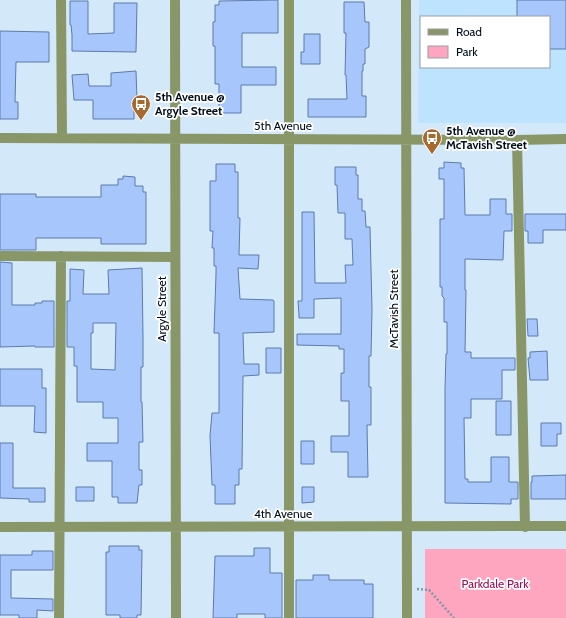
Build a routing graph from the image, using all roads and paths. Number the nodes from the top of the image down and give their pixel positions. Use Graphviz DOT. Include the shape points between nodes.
graph roads {
  1 [pos="61,0"];
  2 [pos="175,0"];
  3 [pos="289,0"];
  4 [pos="406,0"];
  5 [pos="0,138"];
  6 [pos="62,138"];
  7 [pos="176,139"];
  8 [pos="289,139"];
  9 [pos="407,139"];
  10 [pos="566,139"];
  11 [pos="518,140"];
  12 [pos="0,256"];
  13 [pos="61,256"];
  14 [pos="175,257"];
  15 [pos="566,526"];
  16 [pos="60,527"];
  17 [pos="176,527"];
  18 [pos="289,527"];
  19 [pos="407,527"];
  20 [pos="525,527"];
  21 [pos="0,528"];
  22 [pos="407,589"];
  23 [pos="59,618"];
  24 [pos="176,618"];
  25 [pos="289,618"];
  26 [pos="407,618"];
  27 [pos="454,618"];
  1 -- 6 [label="street"];
  2 -- 7 [label="street, Argyle Street"];
  3 -- 8 [label="street"];
  4 -- 9 [label="street, McTavish Street"];
  5 -- 6 [label="street, 5th Avenue"];
  6 -- 7 [label="street, 5th Avenue"];
  7 -- 8 [label="street, 5th Avenue"];
  7 -- 14 [label="street, Argyle Street"];
  8 -- 9 [label="street, 5th Avenue"];
  8 -- 18 [label="street"];
  9 -- 11 [label="street, 5th Avenue"];
  9 -- 19 [label="street, McTavish Street"];
  10 -- 11 [label="street, 5th Avenue"];
  11 -- 20 [label="street"];
  12 -- 13 [label="street"];
  13 -- 14 [label="street"];
  13 -- 16 [label="street"];
  14 -- 17 [label="street, Argyle Street"];
  15 -- 20 [label="street, 4th Avenue"];
  16 -- 17 [label="street, 4th Avenue"];
  16 -- 21 [label="street, 4th Avenue"];
  16 -- 23 [label="street"];
  17 -- 18 [label="street, 4th Avenue"];
  17 -- 24 [label="street, Argyle Street"];
  18 -- 19 [label="street, 4th Avenue"];
  18 -- 25 [label="street"];
  19 -- 20 [label="street, 4th Avenue"];
  19 -- 22 [label="street, McTavish Street"];
  22 -- 26 [label="street, McTavish Street"];
  22 -- 27 [label="path" via="429,590"];
}
